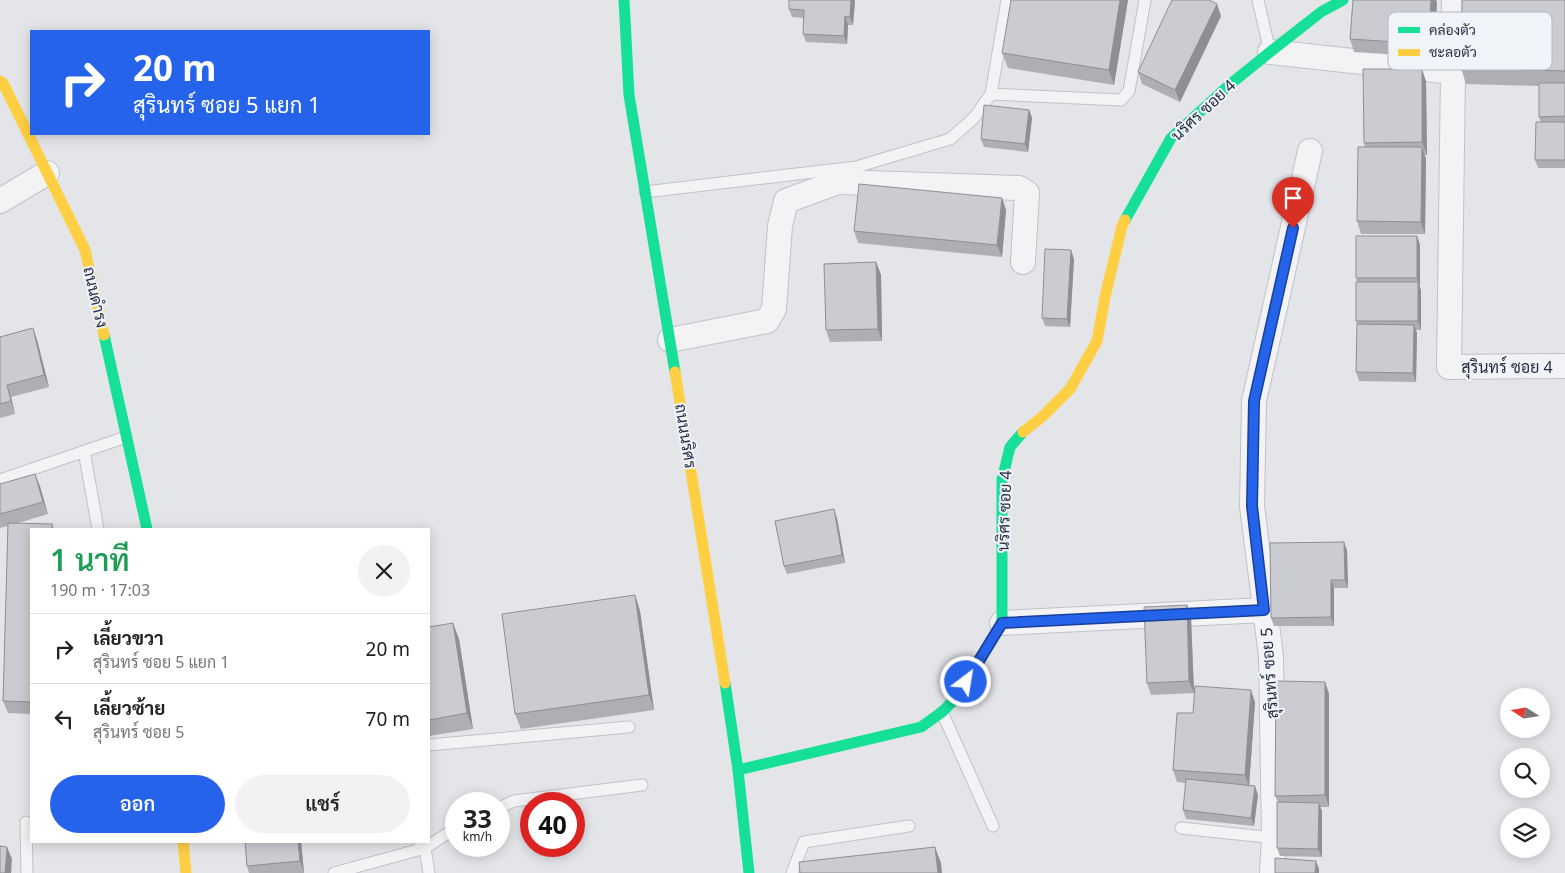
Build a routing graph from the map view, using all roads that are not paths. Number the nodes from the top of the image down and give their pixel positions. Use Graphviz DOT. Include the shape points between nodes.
graph roads {
  1 [pos="624,0"];
  2 [pos="1008,0"];
  3 [pos="1145,0"];
  4 [pos="1258,0"];
  5 [pos="1343,0"];
  6 [pos="1270,52"];
  7 [pos="1388,65"];
  8 [pos="1435,70"];
  9 [pos="1453,72"];
  10 [pos="0,81"];
  11 [pos="992,94"];
  12 [pos="1310,151"];
  13 [pos="47,173"];
  14 [pos="645,192"];
  15 [pos="0,200"];
  16 [pos="1023,262"];
  17 [pos="670,340"];
  18 [pos="1565,366"];
  19 [pos="127,437"];
  20 [pos="84,451"];
  21 [pos="0,480"];
  22 [pos="98,528"];
  23 [pos="147,528"];
  24 [pos="1264,610"];
  25 [pos="1002,623"];
  26 [pos="942,712"];
  27 [pos="629,727"];
  28 [pos="430,745"];
  29 [pos="738,770"];
  30 [pos="642,785"];
  31 [pos="510,803"];
  32 [pos="26,822"];
  33 [pos="910,826"];
  34 [pos="993,826"];
  35 [pos="1182,828"];
  36 [pos="445,833"];
  37 [pos="1274,838"];
  38 [pos="430,840"];
  39 [pos="183,843"];
  40 [pos="422,844"];
  41 [pos="27,873"];
  42 [pos="186,873"];
  43 [pos="334,873"];
  44 [pos="429,873"];
  45 [pos="749,873"];
  46 [pos="792,873"];
  47 [pos="1272,873"];
  1 -- 14 [label="street, ถนนนริศร" via="629,95"];
  2 -- 11 [label="lane"];
  3 -- 11 [label="lane" via="1129,91 1121,100"];
  4 -- 6 [label="lane"];
  5 -- 6 [label="street, นริศร ซอย 4" via="1320,12"];
  6 -- 7 [label="street"];
  6 -- 25 [label="street, นริศร ซอย 4" via="1171,138 1122,226 1097,342 1070,389 1010,447 1002,480"];
  8 -- 9 [label="street"];
  9 -- 18 [label="street, สุรินทร์ ซอย 4" via="1449,367"];
  10 -- 13 [label="street, ถนนดำรง"];
  11 -- 14 [label="lane" via="974,118 950,139 856,167"];
  12 -- 24 [label="street, สุรินทร์ ซอย 5" via="1254,401 1252,506"];
  13 -- 15 [label="street"];
  13 -- 19 [label="street, ถนนดำรง" via="85,250"];
  14 -- 17 [label="street, ถนนนริศร"];
  16 -- 17 [label="street" via="1027,193 1018,188 838,182 786,201 780,226 774,309 767,321"];
  17 -- 29 [label="street, ถนนนริศร"];
  19 -- 20 [label="lane"];
  19 -- 23 [label="street, ถนนดำรง"];
  20 -- 21 [label="lane"];
  20 -- 22 [label="lane"];
  24 -- 25 [label="street"];
  24 -- 37 [label="street, สุรินทร์ ซอย 5" via="1271,656"];
  25 -- 26 [label="street" via="957,697"];
  26 -- 29 [label="street" via="921,727"];
  26 -- 34 [label="lane"];
  27 -- 28 [label="lane"];
  29 -- 45 [label="street, ถนนนริศร"];
  30 -- 31 [label="lane"];
  32 -- 41 [label="lane"];
  33 -- 46 [label="lane" via="804,842"];
  35 -- 37 [label="lane"];
  36 -- 38 [label="lane"];
  37 -- 47 [label="street, สุรินทร์ ซอย 5"];
  39 -- 42 [label="street"];
  40 -- 43 [label="lane"];
  40 -- 44 [label="lane"];
}
